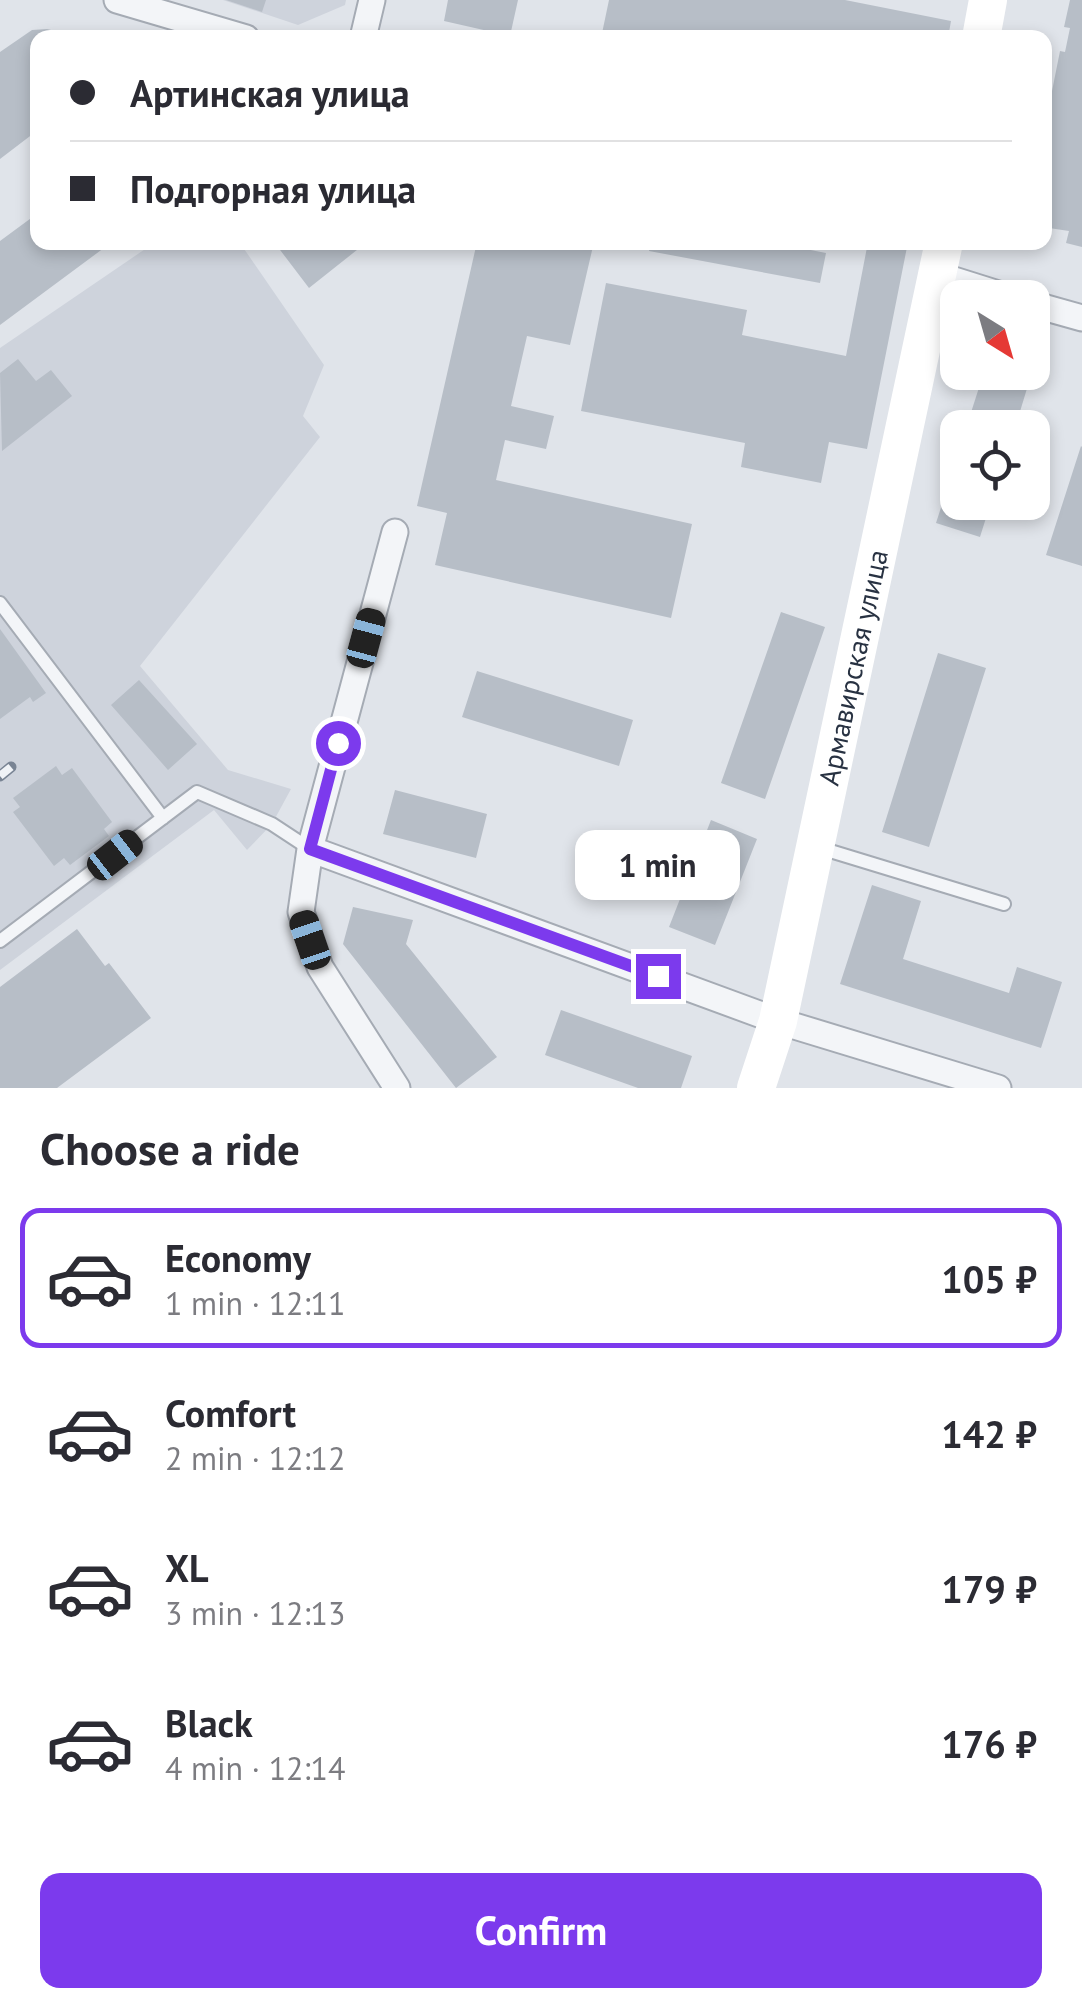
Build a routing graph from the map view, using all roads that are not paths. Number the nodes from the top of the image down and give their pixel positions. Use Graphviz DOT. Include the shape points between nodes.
graph roads {
  1 [pos="117,0"];
  2 [pos="372,0"];
  3 [pos="988,0"];
  4 [pos="219,30"];
  5 [pos="365,30"];
  6 [pos="982,30"];
  7 [pos="941,259"];
  8 [pos="979,280"];
  9 [pos="1050,309"];
  10 [pos="1082,318"];
  11 [pos="395,532"];
  12 [pos="0,602"];
  13 [pos="163,818"];
  14 [pos="814,846"];
  15 [pos="310,849"];
  16 [pos="1004,904"];
  17 [pos="0,941"];
  18 [pos="778,1020"];
  19 [pos="397,1088"];
  20 [pos="756,1088"];
  21 [pos="998,1088"];
  1 -- 4 [label="street"];
  2 -- 5 [label="street"];
  3 -- 6 [label="main road"];
  7 -- 8 [label="street"];
  7 -- 14 [label="main road, Армавирская улица"];
  9 -- 10 [label="street"];
  11 -- 15 [label="street"];
  12 -- 13 [label="lane"];
  13 -- 15 [label="lane" via="197,792 272,824"];
  13 -- 17 [label="lane"];
  14 -- 16 [label="lane"];
  14 -- 18 [label="main road, Армавирская улица"];
  15 -- 18 [label="street"];
  15 -- 19 [label="street" via="301,912 320,968"];
  18 -- 20 [label="main road, Армавирская улица"];
  18 -- 21 [label="street"];
}
